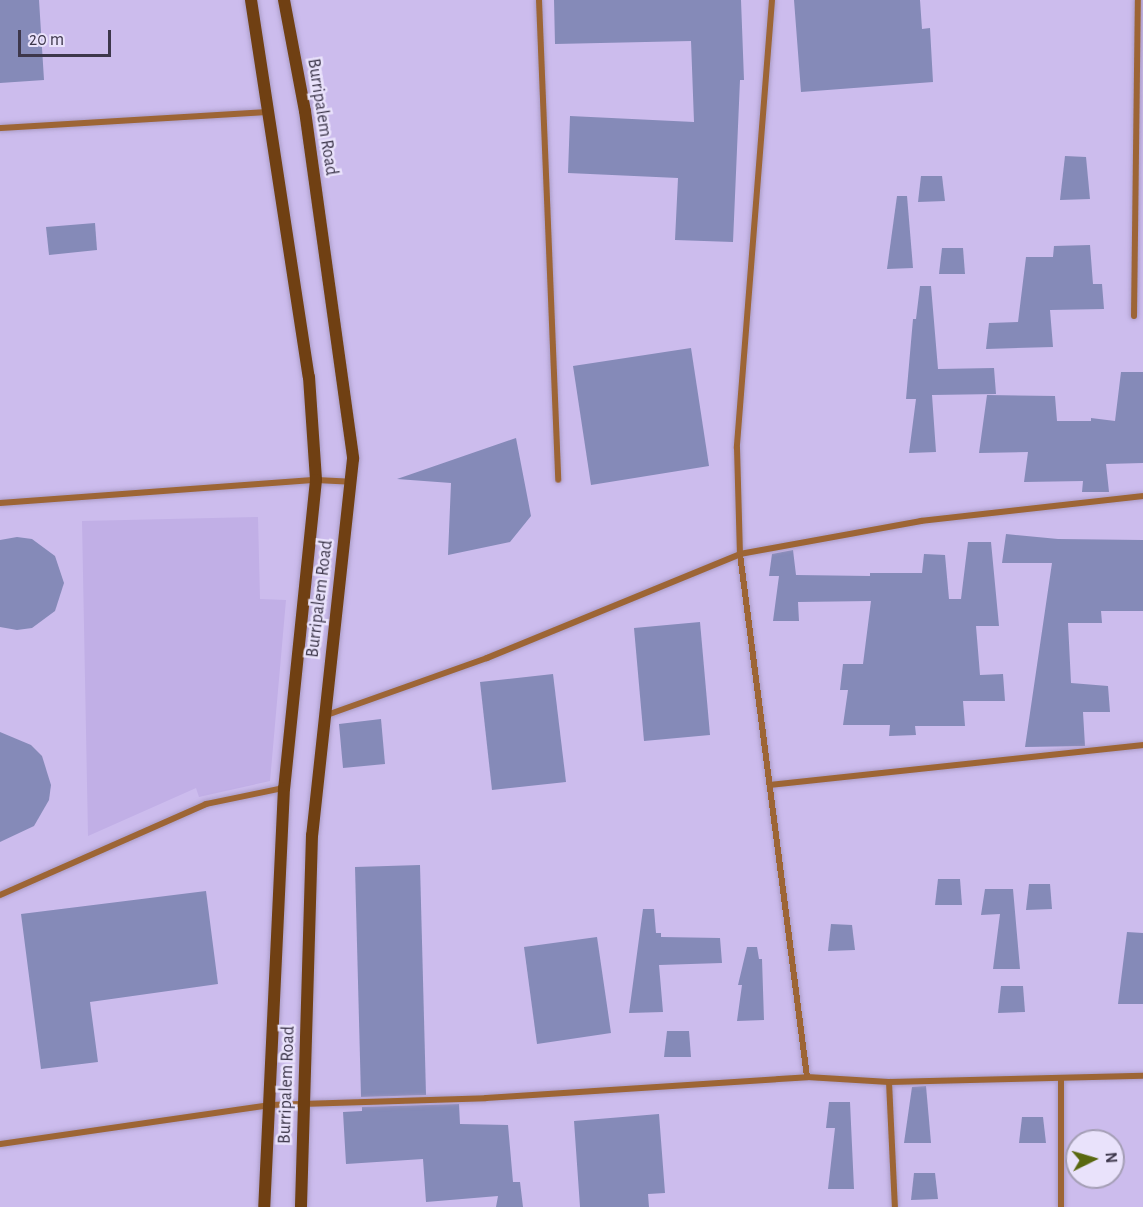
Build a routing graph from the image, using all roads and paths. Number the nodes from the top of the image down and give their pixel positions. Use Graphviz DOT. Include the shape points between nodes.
graph roads {
  1 [pos="251,0"];
  2 [pos="284,0"];
  3 [pos="539,0"];
  4 [pos="772,0"];
  5 [pos="1138,0"];
  6 [pos="270,112"];
  7 [pos="0,129"];
  8 [pos="1134,316"];
  9 [pos="316,480"];
  10 [pos="558,480"];
  11 [pos="352,482"];
  12 [pos="1143,495"];
  13 [pos="0,502"];
  14 [pos="740,554"];
  15 [pos="324,716"];
  16 [pos="1143,745"];
  17 [pos="770,785"];
  18 [pos="284,788"];
  19 [pos="0,895"];
  20 [pos="1143,1076"];
  21 [pos="807,1077"];
  22 [pos="1061,1078"];
  23 [pos="889,1082"];
  24 [pos="306,1103"];
  25 [pos="268,1105"];
  26 [pos="0,1144"];
  27 [pos="264,1207"];
  28 [pos="301,1207"];
  29 [pos="895,1207"];
  30 [pos="1061,1207"];
  1 -- 6 [label="main road, Burripalem Road"];
  2 -- 11 [label="main road, Burripalem Road" via="305,111 353,452"];
  3 -- 10 [label="street"];
  4 -- 14 [label="street" via="737,448"];
  5 -- 8 [label="street"];
  6 -- 7 [label="street"];
  6 -- 9 [label="main road, Burripalem Road" via="309,377"];
  9 -- 11 [label="street"];
  9 -- 13 [label="street"];
  9 -- 18 [label="main road, Burripalem Road"];
  11 -- 15 [label="main road, Burripalem Road"];
  12 -- 14 [label="street" via="921,521"];
  14 -- 15 [label="street" via="486,658"];
  14 -- 17 [label="street"];
  15 -- 24 [label="main road, Burripalem Road" via="312,835"];
  16 -- 17 [label="street"];
  17 -- 21 [label="street"];
  18 -- 19 [label="street" via="206,804"];
  18 -- 25 [label="main road, Burripalem Road"];
  20 -- 22 [label="street"];
  21 -- 23 [label="street"];
  21 -- 24 [label="street" via="486,1098"];
  22 -- 23 [label="street"];
  22 -- 30 [label="street"];
  23 -- 29 [label="street"];
  24 -- 25 [label="street"];
  24 -- 28 [label="main road, Burripalem Road"];
  25 -- 26 [label="street"];
  25 -- 27 [label="main road, Burripalem Road"];
}
